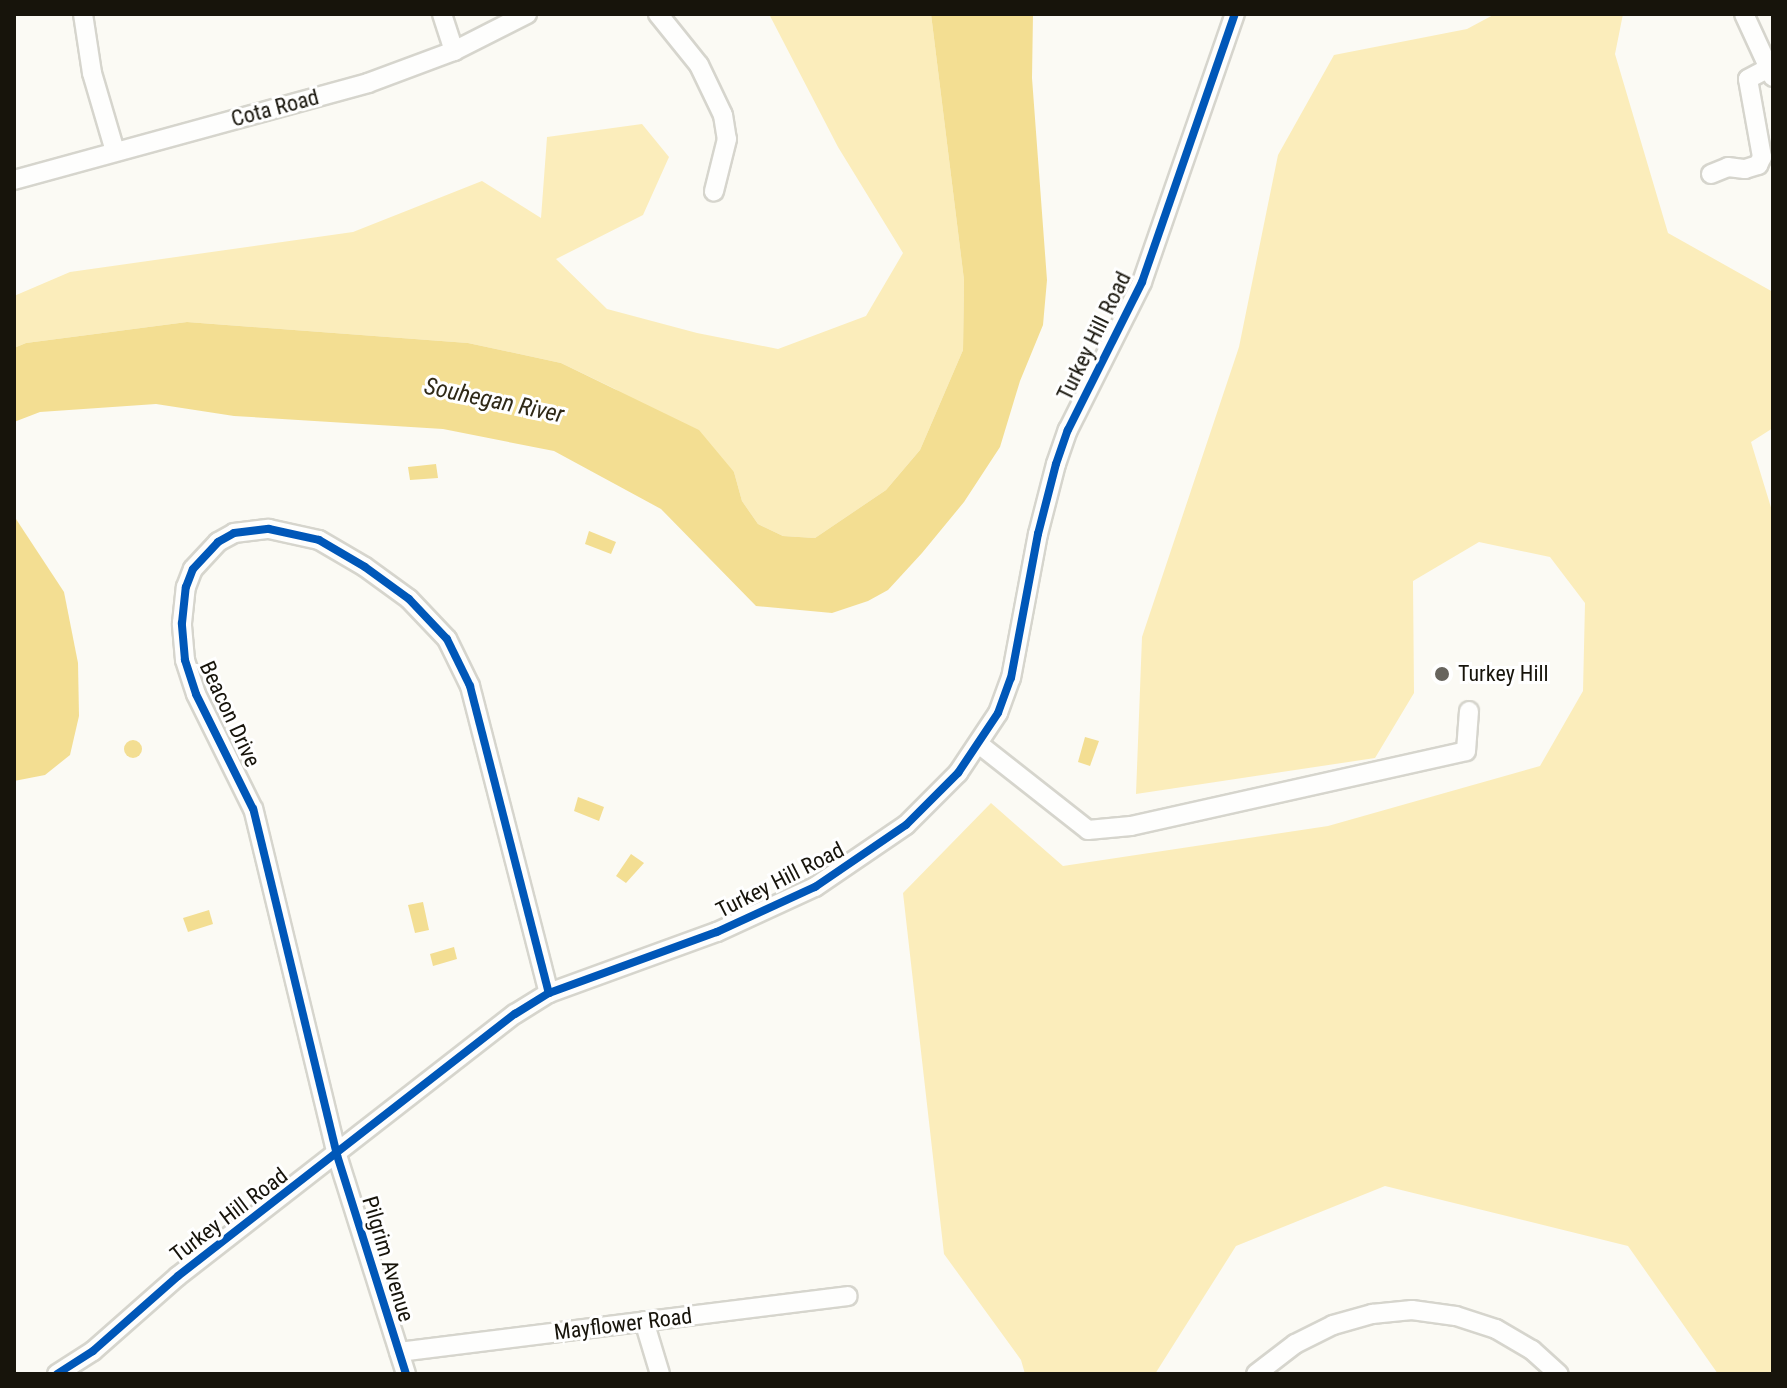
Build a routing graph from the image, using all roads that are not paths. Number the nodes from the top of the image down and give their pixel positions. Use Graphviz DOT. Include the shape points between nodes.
graph roads {
  1 [pos="83,14"];
  2 [pos="442,14"];
  3 [pos="527,14"];
  4 [pos="658,14"];
  5 [pos="1235,14"];
  6 [pos="1744,14"];
  7 [pos="454,51"];
  8 [pos="1771,73"];
  9 [pos="115,151"];
  10 [pos="1711,174"];
  11 [pos="14,180"];
  12 [pos="714,191"];
  13 [pos="1469,711"];
  14 [pos="980,745"];
  15 [pos="549,993"];
  16 [pos="337,1155"];
  17 [pos="848,1296"];
  18 [pos="644,1321"];
  19 [pos="399,1352"];
  20 [pos="57,1374"];
  21 [pos="406,1374"];
  22 [pos="660,1374"];
  23 [pos="1256,1374"];
  24 [pos="1559,1374"];
  1 -- 9 [label="street" via="92,73"];
  2 -- 7 [label="street"];
  3 -- 7 [label="street, Cota Road"];
  4 -- 12 [label="street" via="699,65 723,115 727,139"];
  5 -- 14 [label="street, Turkey Hill Road" via="1142,282 1056,464 1011,678"];
  6 -- 8 [label="street"];
  7 -- 9 [label="street, Cota Road" via="368,83"];
  8 -- 10 [label="street" via="1748,79 1762,157 1758,165"];
  9 -- 11 [label="street, Cota Road"];
  13 -- 14 [label="street" via="1466,751 1131,826 1088,830"];
  14 -- 15 [label="street, Turkey Hill Road" via="906,825 815,887 729,927"];
  15 -- 16 [label="street, Turkey Hill Road" via="441,1068"];
  15 -- 16 [label="street, Beacon Drive" via="470,686 447,639 409,599 319,540 269,529 234,533 218,542 204,554 186,587 185,660 196,694 253,809"];
  16 -- 19 [label="street, Pilgrim Avenue"];
  16 -- 20 [label="street, Turkey Hill Road" via="178,1276 93,1351"];
  17 -- 18 [label="street, Mayflower Road"];
  18 -- 19 [label="street, Mayflower Road"];
  18 -- 22 [label="street"];
  19 -- 21 [label="street, Pilgrim Avenue"];
  23 -- 24 [label="street" via="1295,1344 1333,1325 1412,1310 1496,1329"];
}
